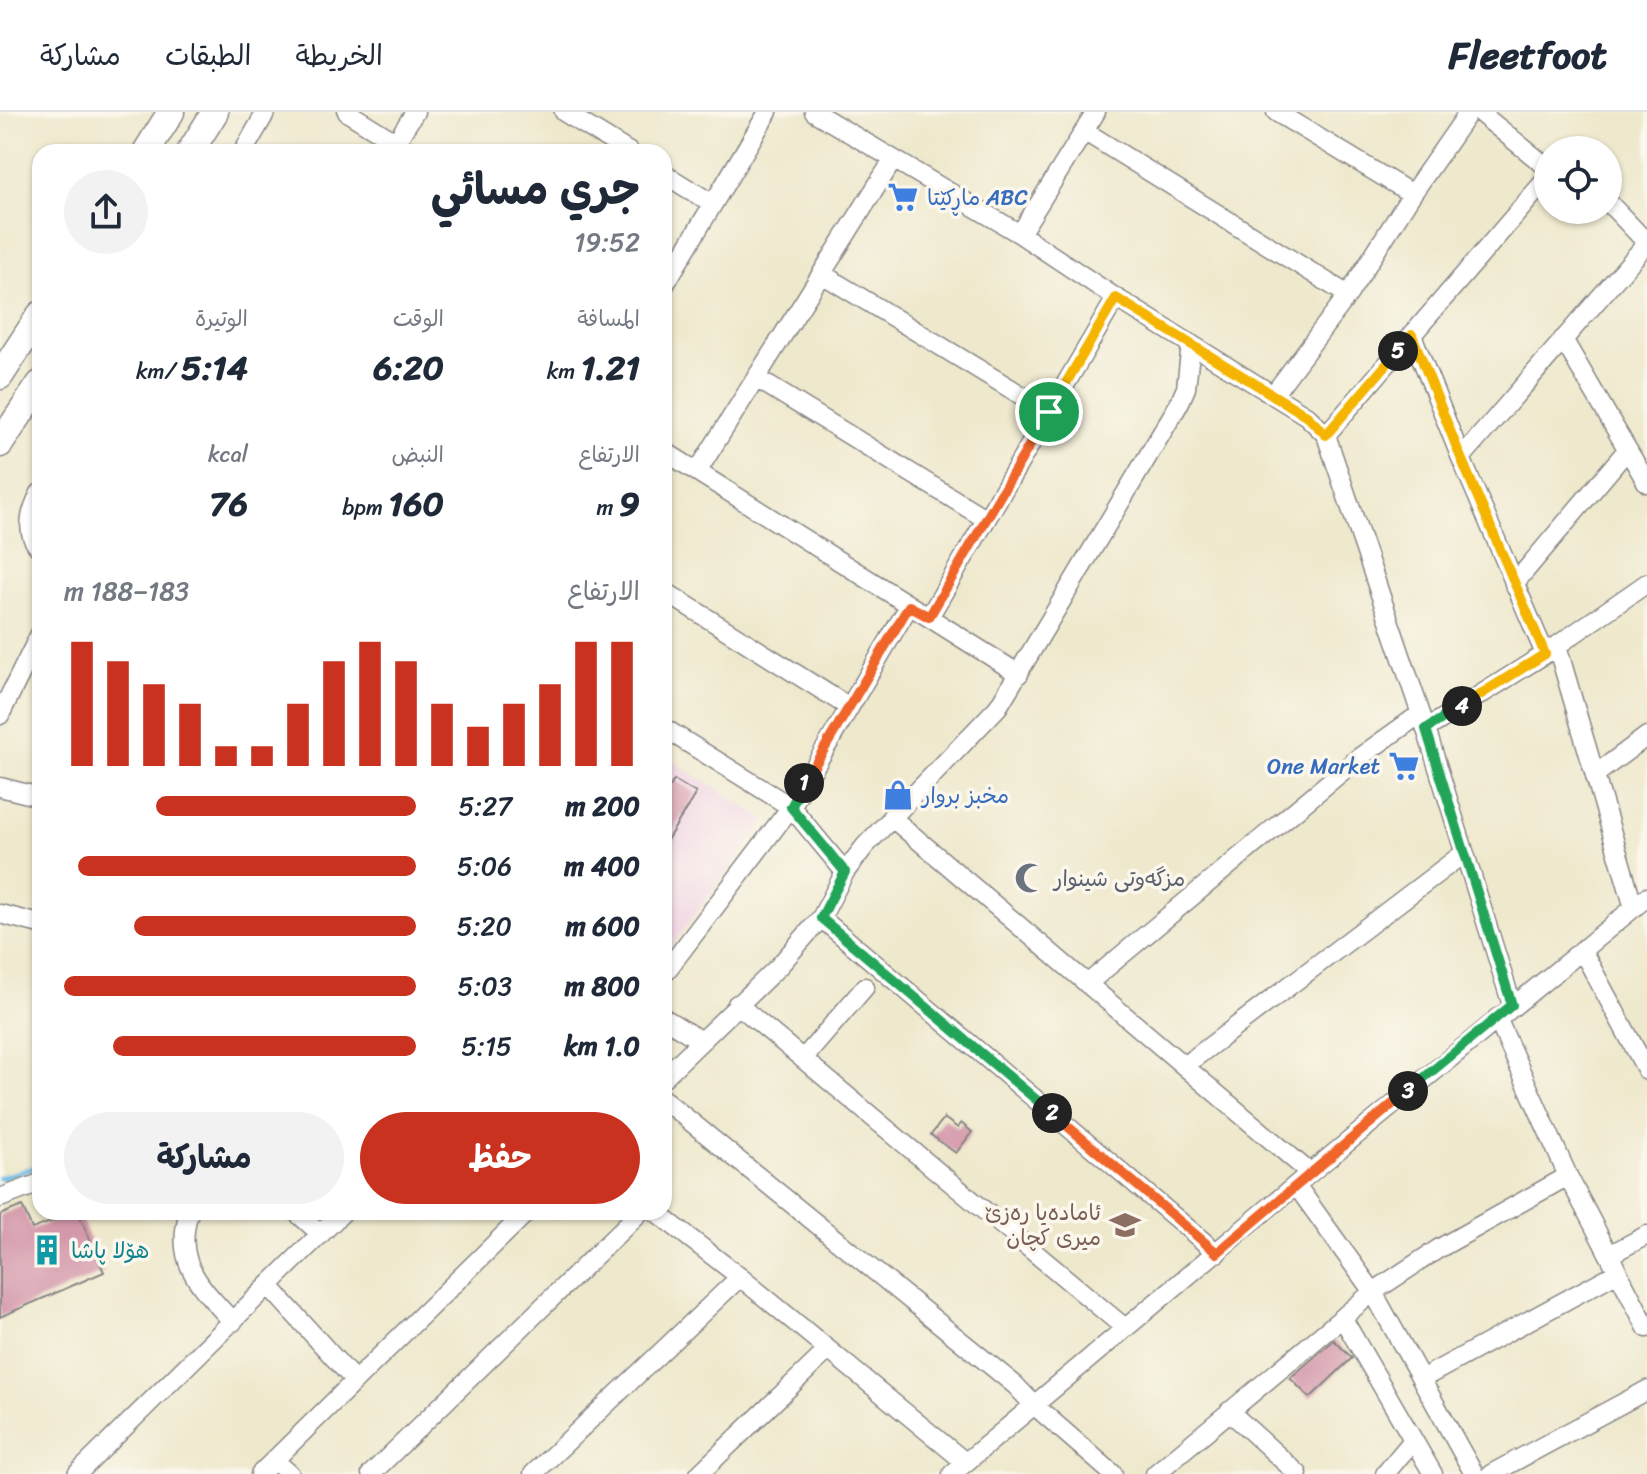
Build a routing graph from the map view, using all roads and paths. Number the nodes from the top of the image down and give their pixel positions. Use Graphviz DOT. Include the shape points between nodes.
graph roads {
  1 [pos="171,112"];
  2 [pos="215,112"];
  3 [pos="266,112"];
  4 [pos="347,112"];
  5 [pos="415,112"];
  6 [pos="564,112"];
  7 [pos="768,112"];
  8 [pos="814,112"];
  9 [pos="1096,112"];
  10 [pos="1276,112"];
  11 [pos="1469,112"];
  12 [pos="1479,112"];
  13 [pos="1084,131"];
  14 [pos="151,144"];
  15 [pos="195,144"];
  16 [pos="248,144"];
  17 [pos="399,144"];
  18 [pos="405,144"];
  19 [pos="616,144"];
  20 [pos="1534,157"];
  21 [pos="893,160"];
  22 [pos="672,179"];
  23 [pos="1534,193"];
  24 [pos="1412,194"];
  25 [pos="713,204"];
  26 [pos="1622,217"];
  27 [pos="1020,234"];
  28 [pos="1647,243"];
  29 [pos="672,273"];
  30 [pos="822,274"];
  31 [pos="1348,295"];
  32 [pos="1116,298"];
  33 [pos="32,327"];
  34 [pos="1412,335"];
  35 [pos="1563,339"];
  36 [pos="1191,344"];
  37 [pos="0,376"];
  38 [pos="756,378"];
  39 [pos="1273,395"];
  40 [pos="32,396"];
  41 [pos="1049,412"];
  42 [pos="1326,435"];
  43 [pos="0,444"];
  44 [pos="1627,450"];
  45 [pos="672,456"];
  46 [pos="1461,458"];
  47 [pos="697,472"];
  48 [pos="1647,483"];
  49 [pos="32,513"];
  50 [pos="986,519"];
  51 [pos="32,537"];
  52 [pos="1647,583"];
  53 [pos="1514,584"];
  54 [pos="672,596"];
  55 [pos="909,606"];
  56 [pos="929,617"];
  57 [pos="1551,650"];
  58 [pos="31,672"];
  59 [pos="1019,674"];
  60 [pos="849,707"];
  61 [pos="0,715"];
  62 [pos="1423,722"];
  63 [pos="672,733"];
  64 [pos="1647,736"];
  65 [pos="1596,774"];
  66 [pos="0,787"];
  67 [pos="32,795"];
  68 [pos="791,807"];
  69 [pos="891,817"];
  70 [pos="1464,853"];
  71 [pos="845,872"];
  72 [pos="1640,902"];
  73 [pos="0,914"];
  74 [pos="821,918"];
  75 [pos="32,922"];
  76 [pos="1582,950"];
  77 [pos="672,963"];
  78 [pos="1087,984"];
  79 [pos="865,987"];
  80 [pos="737,1004"];
  81 [pos="1505,1012"];
  82 [pos="672,1023"];
  83 [pos="701,1041"];
  84 [pos="803,1059"];
  85 [pos="1184,1066"];
  86 [pos="672,1069"];
  87 [pos="1647,1070"];
  88 [pos="672,1106"];
  89 [pos="1568,1176"];
  90 [pos="1303,1179"];
  91 [pos="32,1186"];
  92 [pos="0,1198"];
  93 [pos="187,1220"];
  94 [pos="305,1220"];
  95 [pos="335,1220"];
  96 [pos="519,1220"];
  97 [pos="632,1220"];
  98 [pos="666,1220"];
  99 [pos="321,1234"];
  100 [pos="1647,1235"];
  101 [pos="1217,1253"];
  102 [pos="1609,1255"];
  103 [pos="1618,1272"];
  104 [pos="740,1277"];
  105 [pos="269,1286"];
  106 [pos="1373,1292"];
  107 [pos="1342,1317"];
  108 [pos="233,1322"];
  109 [pos="1125,1328"];
  110 [pos="1647,1328"];
  111 [pos="828,1350"];
  112 [pos="1423,1378"];
  113 [pos="355,1381"];
  114 [pos="1647,1390"];
  115 [pos="1035,1406"];
  116 [pos="1229,1411"];
  117 [pos="1413,1440"];
  118 [pos="267,1467"];
  119 [pos="959,1468"];
  120 [pos="77,1474"];
  121 [pos="290,1474"];
  122 [pos="371,1474"];
  123 [pos="533,1474"];
  124 [pos="699,1474"];
  125 [pos="1113,1474"];
  126 [pos="1155,1474"];
  127 [pos="1298,1474"];
  128 [pos="1385,1474"];
  129 [pos="1433,1474"];
  130 [pos="1474,1474"];
  131 [pos="1491,1474"];
  1 -- 14 [label="main road"];
  2 -- 15 [label="main road"];
  3 -- 16 [label="street"];
  4 -- 17 [label="street"];
  5 -- 18 [label="street"];
  6 -- 19 [label="street"];
  7 -- 25 [label="street"];
  8 -- 21 [label="street"];
  9 -- 13 [label="street"];
  10 -- 24 [label="street"];
  11 -- 24 [label="street"];
  12 -- 20 [label="street"];
  13 -- 27 [label="street"];
  13 -- 31 [label="street"];
  21 -- 27 [label="street"];
  21 -- 30 [label="street"];
  22 -- 25 [label="street"];
  23 -- 34 [label="street"];
  24 -- 31 [label="street"];
  25 -- 29 [label="street"];
  26 -- 28 [label="street"];
  27 -- 32 [label="street"];
  28 -- 35 [label="street"];
  30 -- 38 [label="street"];
  30 -- 41 [label="street"];
  31 -- 39 [label="street"];
  32 -- 36 [label="street"];
  32 -- 41 [label="street"];
  33 -- 37 [label="main road"];
  34 -- 42 [label="street"];
  34 -- 46 [label="street"];
  35 -- 44 [label="street"];
  35 -- 46 [label="street"];
  36 -- 39 [label="street"];
  36 -- 59 [label="street" via="1179,404"];
  38 -- 47 [label="street"];
  38 -- 50 [label="street"];
  39 -- 42 [label="street"];
  40 -- 43 [label="main road"];
  41 -- 50 [label="street"];
  42 -- 62 [label="street"];
  44 -- 48 [label="street"];
  44 -- 53 [label="street"];
  45 -- 47 [label="street"];
  46 -- 53 [label="street"];
  47 -- 55 [label="street"];
  49 -- 51 [label="street"];
  50 -- 56 [label="street"];
  52 -- 57 [label="street"];
  53 -- 57 [label="street"];
  54 -- 60 [label="street"];
  55 -- 56 [label="street"];
  55 -- 60 [label="street"];
  56 -- 59 [label="street"];
  57 -- 62 [label="street"];
  57 -- 65 [label="street"];
  58 -- 61 [label="street"];
  59 -- 69 [label="street" via="998,707"];
  60 -- 68 [label="street"];
  62 -- 70 [label="street"];
  62 -- 78 [label="street" via="1357,759"];
  63 -- 68 [label="street"];
  64 -- 65 [label="street"];
  65 -- 72 [label="street"];
  66 -- 67 [label="street"];
  68 -- 71 [label="street"];
  68 -- 77 [label="street"];
  69 -- 71 [label="street"];
  69 -- 78 [label="street"];
  70 -- 81 [label="street"];
  70 -- 85 [label="street"];
  71 -- 74 [label="street"];
  72 -- 76 [label="street"];
  73 -- 75 [label="street"];
  74 -- 80 [label="street"];
  74 -- 101 [label="street"];
  76 -- 81 [label="street"];
  76 -- 87 [label="street"];
  78 -- 85 [label="street"];
  79 -- 84 [label="street"];
  80 -- 83 [label="street"];
  80 -- 84 [label="street"];
  81 -- 89 [label="street"];
  81 -- 90 [label="street"];
  82 -- 83 [label="street"];
  83 -- 86 [label="street"];
  84 -- 109 [label="street"];
  85 -- 90 [label="street"];
  88 -- 115 [label="street"];
  89 -- 102 [label="street"];
  89 -- 106 [label="street"];
  90 -- 101 [label="street"];
  90 -- 106 [label="street"];
  91 -- 92 [label="street"];
  93 -- 108 [label="street" via="183,1238 187,1263 195,1280"];
  94 -- 99 [label="street"];
  95 -- 99 [label="street"];
  96 -- 113 [label="street"];
  97 -- 122 [label="street"];
  98 -- 104 [label="street"];
  99 -- 105 [label="street"];
  100 -- 102 [label="street"];
  101 -- 109 [label="street"];
  102 -- 103 [label="street"];
  103 -- 110 [label="street"];
  103 -- 112 [label="street"];
  104 -- 111 [label="street"];
  104 -- 123 [label="street"];
  105 -- 108 [label="street"];
  105 -- 113 [label="street"];
  106 -- 107 [label="street"];
  106 -- 112 [label="street"];
  107 -- 116 [label="street"];
  107 -- 117 [label="street"];
  108 -- 120 [label="street"];
  109 -- 115 [label="street"];
  111 -- 119 [label="street"];
  111 -- 124 [label="street"];
  112 -- 130 [label="street"];
  113 -- 118 [label="street"];
  114 -- 131 [label="street"];
  115 -- 119 [label="street"];
  115 -- 125 [label="street"];
  116 -- 126 [label="street"];
  116 -- 127 [label="street"];
  117 -- 128 [label="street"];
  117 -- 129 [label="street"];
  118 -- 121 [label="street"];
}
